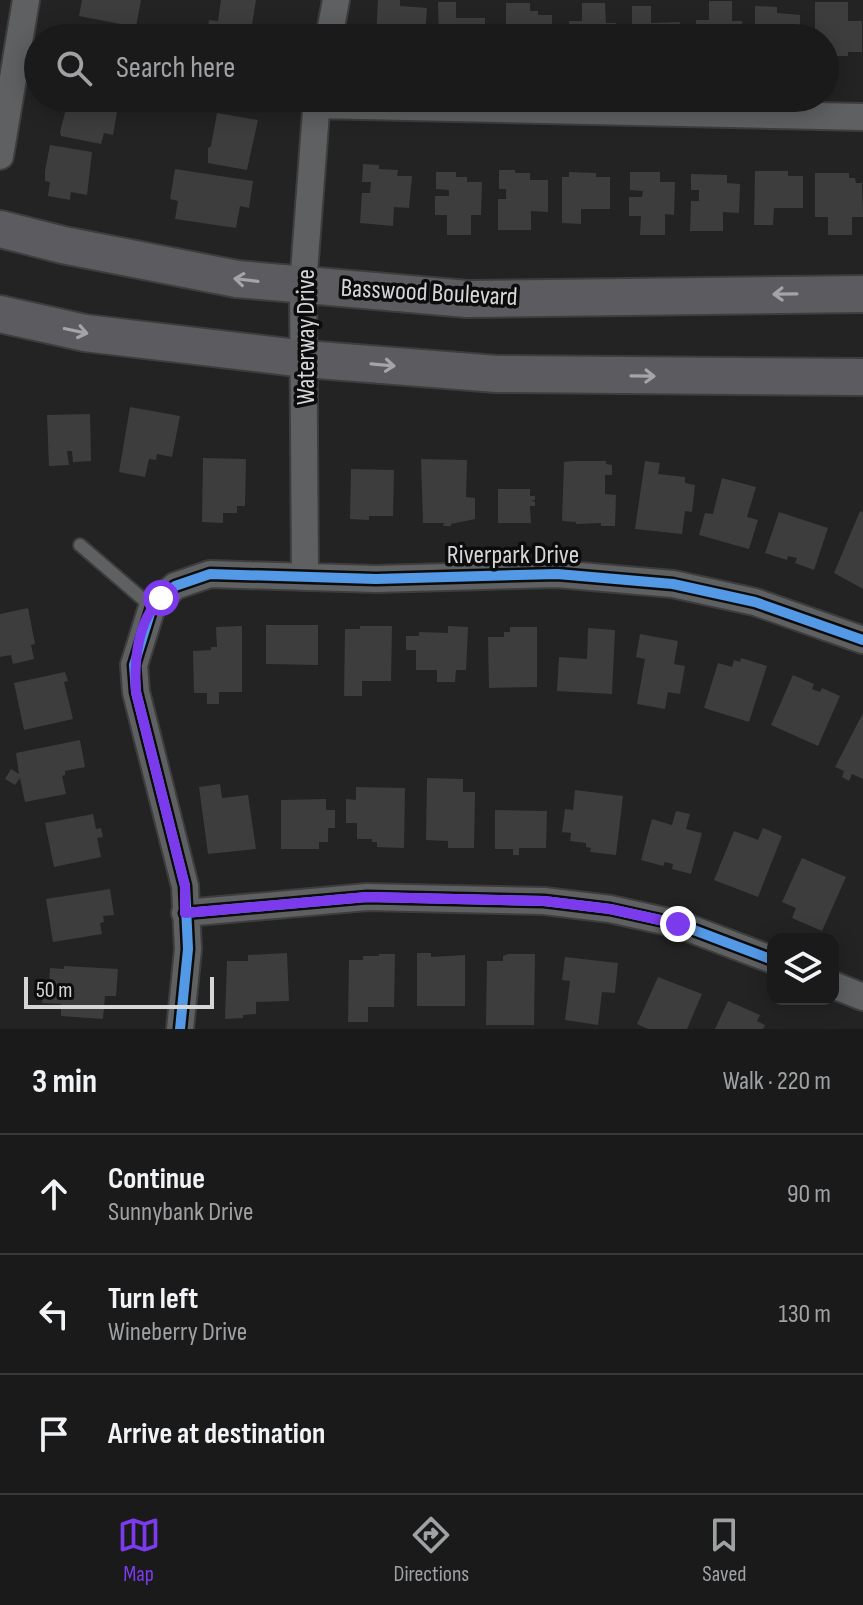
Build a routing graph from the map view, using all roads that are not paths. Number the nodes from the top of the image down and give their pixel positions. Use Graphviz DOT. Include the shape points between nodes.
graph roads {
  1 [pos="26,0"];
  2 [pos="336,0"];
  3 [pos="332,24"];
  4 [pos="316,112"];
  5 [pos="692,112"];
  6 [pos="863,117"];
  7 [pos="0,156"];
  8 [pos="0,229"];
  9 [pos="303,286"];
  10 [pos="863,294"];
  11 [pos="0,314"];
  12 [pos="305,359"];
  13 [pos="863,377"];
  14 [pos="80,545"];
  15 [pos="305,577"];
  16 [pos="156,603"];
  17 [pos="863,640"];
  18 [pos="185,913"];
  19 [pos="767,958"];
  20 [pos="839,987"];
  21 [pos="863,997"];
  22 [pos="180,1029"];
  1 -- 7 [label="street"];
  2 -- 3 [label="street"];
  4 -- 9 [label="street, Waterway Drive"];
  5 -- 6 [label="street"];
  9 -- 8 [label="main road, Basswood Boulevard, one-way" via="237,279"];
  10 -- 9 [label="main road, Basswood Boulevard, one-way" via="467,299"];
  9 -- 12 [label="street, Waterway Drive"];
  11 -- 12 [label="main road, one-way" via="85,333"];
  12 -- 13 [label="main road, one-way" via="497,374"];
  12 -- 15 [label="street, Waterway Drive"];
  14 -- 16 [label="lane"];
  15 -- 16 [label="street, Riverpark Drive" via="210,574 175,586"];
  15 -- 17 [label="street, Riverpark Drive" via="557,574 673,584 755,602"];
  16 -- 18 [label="street" via="134,665 136,692 185,886"];
  18 -- 19 [label="street" via="367,897 544,901 678,924"];
  18 -- 22 [label="street" via="188,949"];
  20 -- 21 [label="street"];
}
